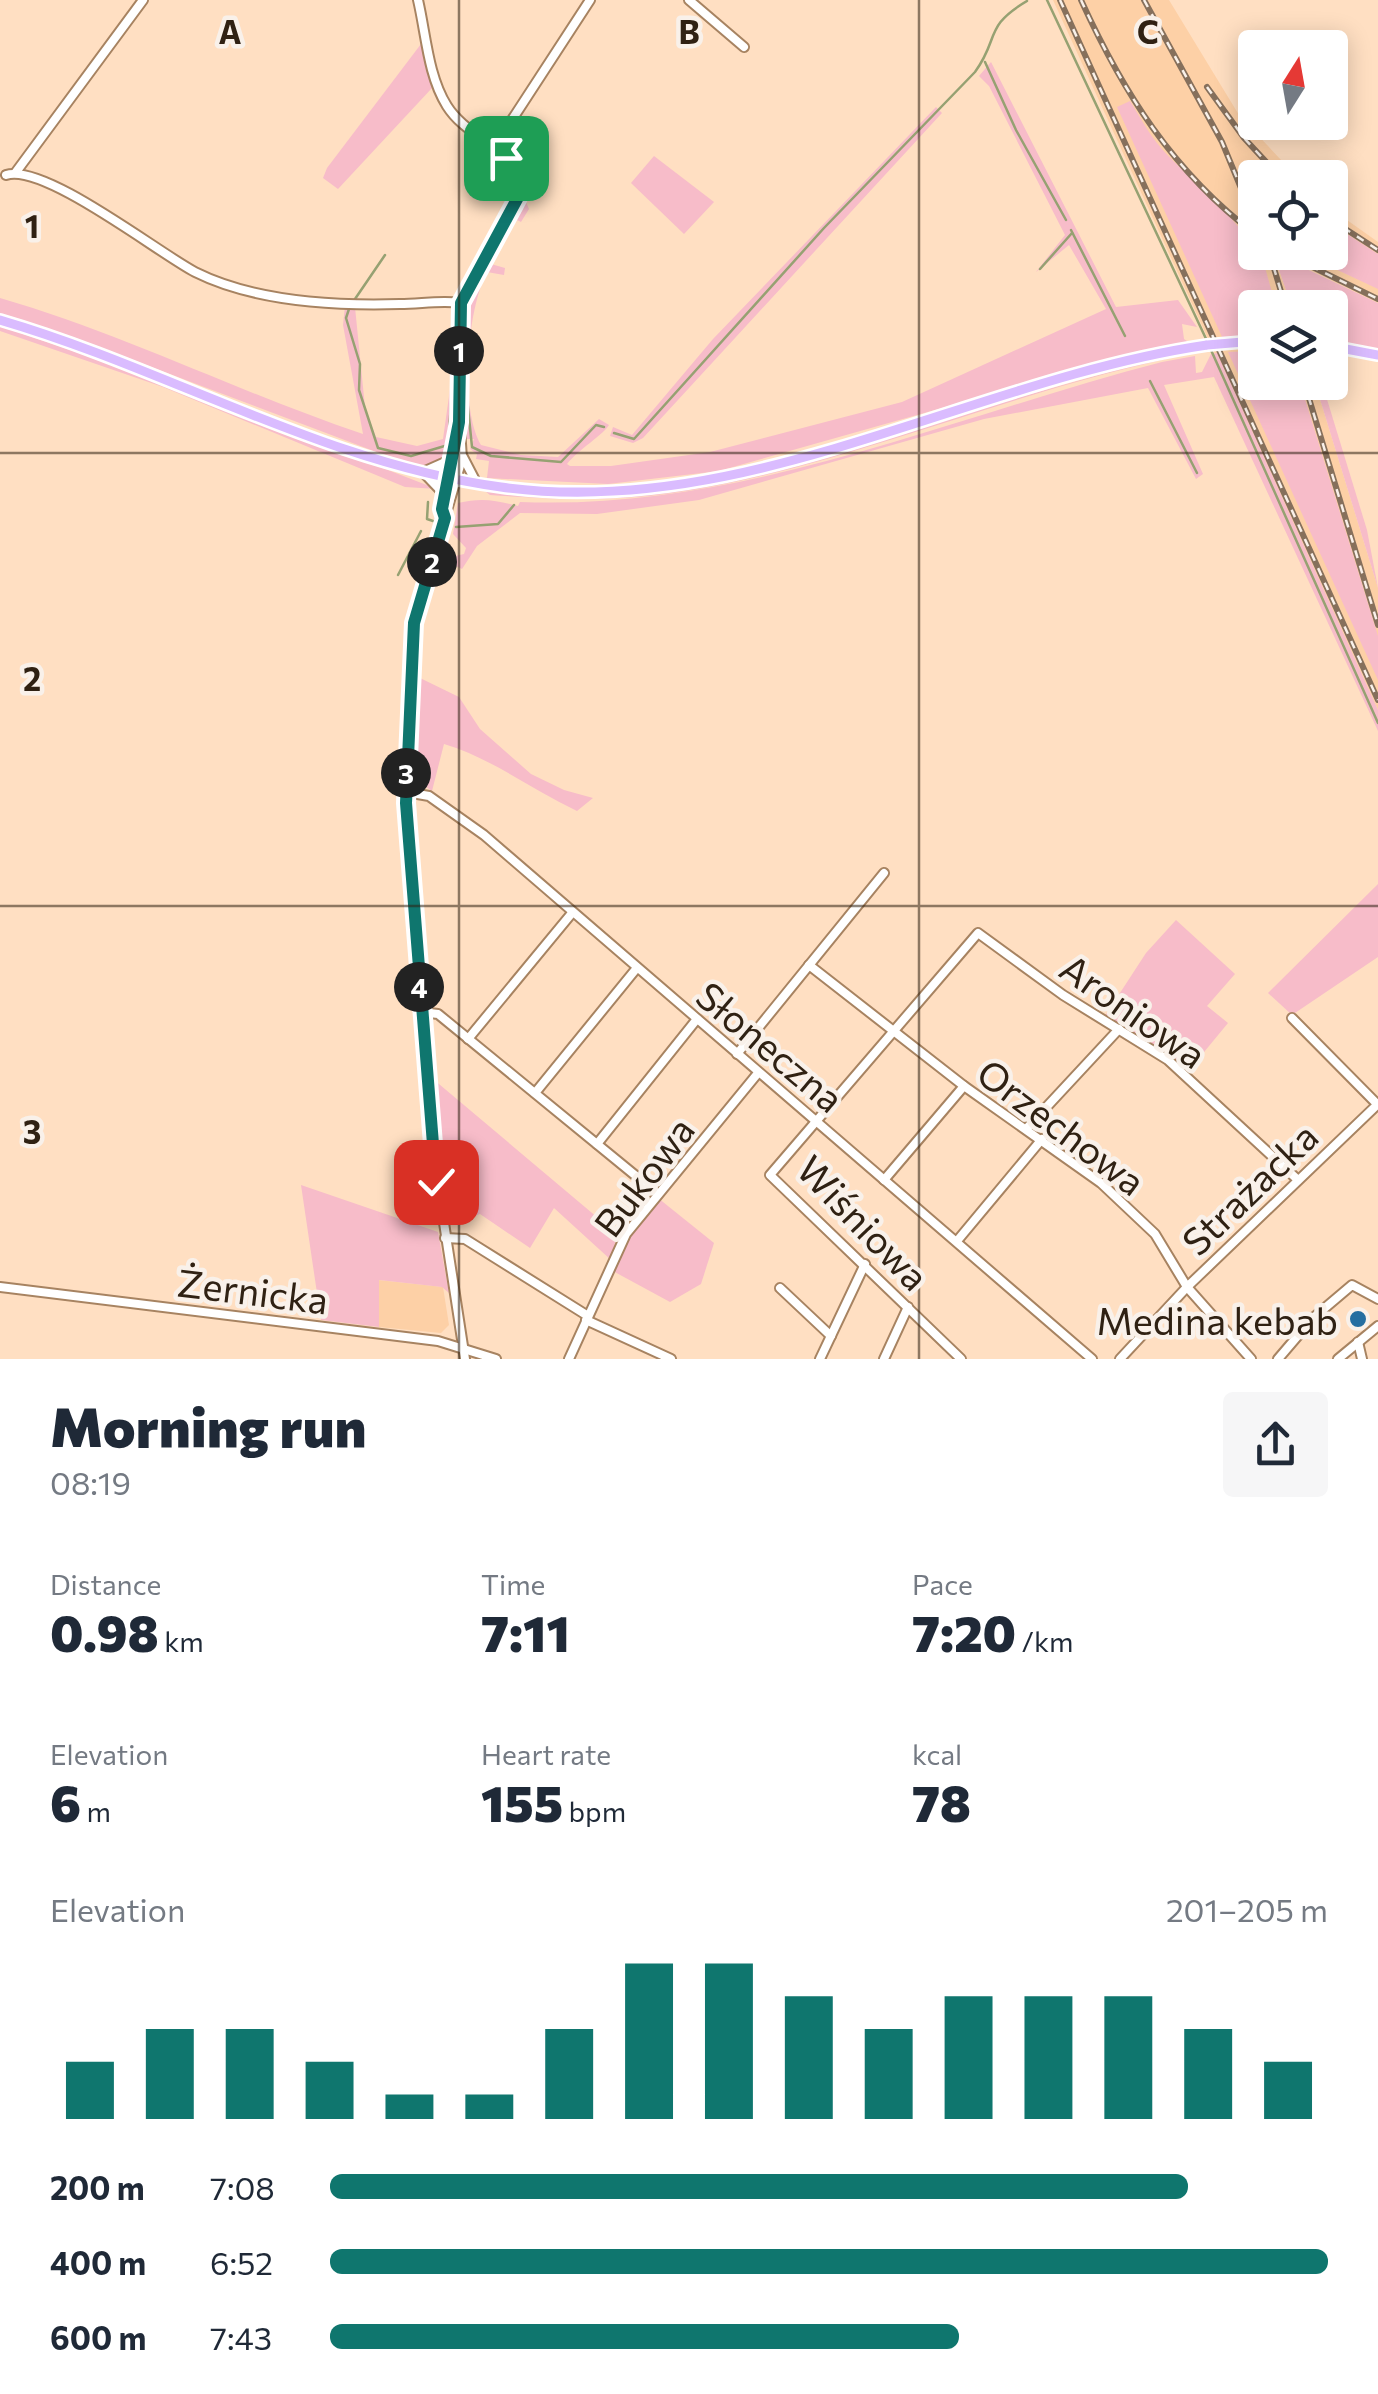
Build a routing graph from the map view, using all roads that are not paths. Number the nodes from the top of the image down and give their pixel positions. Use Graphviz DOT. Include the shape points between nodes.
graph roads {
  1 [pos="143,0"];
  2 [pos="418,0"];
  3 [pos="590,0"];
  4 [pos="688,0"];
  5 [pos="744,47"];
  6 [pos="506,129"];
  7 [pos="477,135"];
  8 [pos="506,158"];
  9 [pos="461,303"];
  10 [pos="0,320"];
  11 [pos="1238,342"];
  12 [pos="1348,349"];
  13 [pos="1378,355"];
  14 [pos="459,422"];
  15 [pos="462,456"];
  16 [pos="452,459"];
  17 [pos="424,472"];
  18 [pos="453,479"];
  19 [pos="477,484"];
  20 [pos="445,495"];
  21 [pos="445,518"];
  22 [pos="406,792"];
  23 [pos="884,873"];
  24 [pos="572,913"];
  25 [pos="809,965"];
  26 [pos="636,969"];
  27 [pos="421,1012"];
  28 [pos="1292,1018"];
  29 [pos="697,1019"];
  30 [pos="893,1030"];
  31 [pos="1118,1030"];
  32 [pos="468,1038"];
  33 [pos="737,1054"];
  34 [pos="758,1074"];
  35 [pos="964,1086"];
  36 [pos="535,1092"];
  37 [pos="1377,1104"];
  38 [pos="816,1119"];
  39 [pos="1027,1128"];
  40 [pos="1042,1139"];
  41 [pos="597,1144"];
  42 [pos="884,1180"];
  43 [pos="1298,1180"];
  44 [pos="658,1194"];
  45 [pos="444,1238"];
  46 [pos="957,1241"];
  47 [pos="865,1264"];
  48 [pos="0,1287"];
  49 [pos="1186,1287"];
  50 [pos="780,1288"];
  51 [pos="1378,1299"];
  52 [pos="908,1306"];
  53 [pos="587,1318"];
  54 [pos="1378,1326"];
  55 [pos="830,1336"];
  56 [pos="1358,1342"];
  57 [pos="461,1345"];
  58 [pos="465,1359"];
  59 [pos="496,1359"];
  60 [pos="569,1359"];
  61 [pos="672,1359"];
  62 [pos="820,1359"];
  63 [pos="884,1359"];
  64 [pos="960,1359"];
  65 [pos="1092,1359"];
  66 [pos="1120,1359"];
  67 [pos="1251,1359"];
  68 [pos="1278,1359"];
  69 [pos="1338,1359"];
  70 [pos="1362,1359"];
  1 -- 9 [label="street" via="11,174 62,189 171,258 228,285 346,303"];
  2 -- 7 [label="street" via="440,95"];
  3 -- 6 [label="street"];
  4 -- 5 [label="street"];
  6 -- 7 [label="street"];
  6 -- 8 [label="street"];
  7 -- 8 [label="street"];
  8 -- 9 [label="street" via="519,175 520,197"];
  9 -- 14 [label="street"];
  10 -- 17 [label="main road"];
  11 -- 19 [label="main road, bridge" via="1130,360 704,481 588,492"];
  12 -- 13 [label="main road"];
  14 -- 15 [label="street"];
  14 -- 16 [label="street"];
  15 -- 18 [label="street"];
  15 -- 19 [label="street"];
  16 -- 17 [label="street"];
  16 -- 18 [label="street"];
  17 -- 18 [label="main road"];
  17 -- 20 [label="street"];
  18 -- 19 [label="main road"];
  18 -- 20 [label="street"];
  18 -- 21 [label="street"];
  20 -- 21 [label="street"];
  21 -- 22 [label="street" via="414,623"];
  22 -- 24 [label="street, Słoneczna" via="430,796"];
  22 -- 27 [label="street"];
  23 -- 25 [label="street"];
  24 -- 26 [label="street, Słoneczna"];
  24 -- 32 [label="street"];
  25 -- 30 [label="street, Orzechowa"];
  25 -- 33 [label="street"];
  26 -- 29 [label="street, Słoneczna"];
  26 -- 36 [label="street"];
  27 -- 32 [label="street" via="438,1014"];
  27 -- 45 [label="street"];
  28 -- 37 [label="street"];
  29 -- 33 [label="street, Słoneczna"];
  29 -- 41 [label="street"];
  30 -- 31 [label="street, Aroniowa" via="978,933"];
  30 -- 35 [label="street, Orzechowa"];
  30 -- 38 [label="street"];
  31 -- 39 [label="street"];
  31 -- 43 [label="street, Aroniowa" via="1168,1060"];
  32 -- 36 [label="street"];
  33 -- 34 [label="street, Słoneczna"];
  34 -- 38 [label="street, Słoneczna"];
  34 -- 44 [label="street, Bukowa"];
  35 -- 39 [label="street, Orzechowa"];
  35 -- 42 [label="street"];
  36 -- 41 [label="street"];
  37 -- 43 [label="street, Strażacka"];
  38 -- 42 [label="street, Słoneczna"];
  38 -- 47 [label="street, Wiśniowa" via="770,1175"];
  39 -- 40 [label="street, Orzechowa"];
  40 -- 46 [label="street"];
  40 -- 49 [label="street, Orzechowa" via="1155,1234"];
  41 -- 44 [label="street"];
  42 -- 46 [label="street, Słoneczna"];
  43 -- 49 [label="street, Strażacka"];
  44 -- 53 [label="street, Bukowa" via="626,1234"];
  45 -- 53 [label="street" via="466,1239"];
  45 -- 57 [label="street"];
  46 -- 65 [label="street, Słoneczna"];
  47 -- 52 [label="street, Wiśniowa"];
  47 -- 55 [label="street"];
  48 -- 57 [label="street, Żernicka"];
  49 -- 66 [label="street, Strażacka"];
  49 -- 67 [label="street, Orzechowa"];
  50 -- 55 [label="street"];
  51 -- 68 [label="street" via="1352,1285"];
  52 -- 63 [label="street"];
  52 -- 64 [label="street, Wiśniowa"];
  53 -- 60 [label="street, Bukowa"];
  53 -- 61 [label="street"];
  54 -- 56 [label="street"];
  55 -- 62 [label="street"];
  56 -- 69 [label="street"];
  56 -- 70 [label="street"];
  57 -- 58 [label="street"];
  57 -- 59 [label="street, Żernicka"];
}
